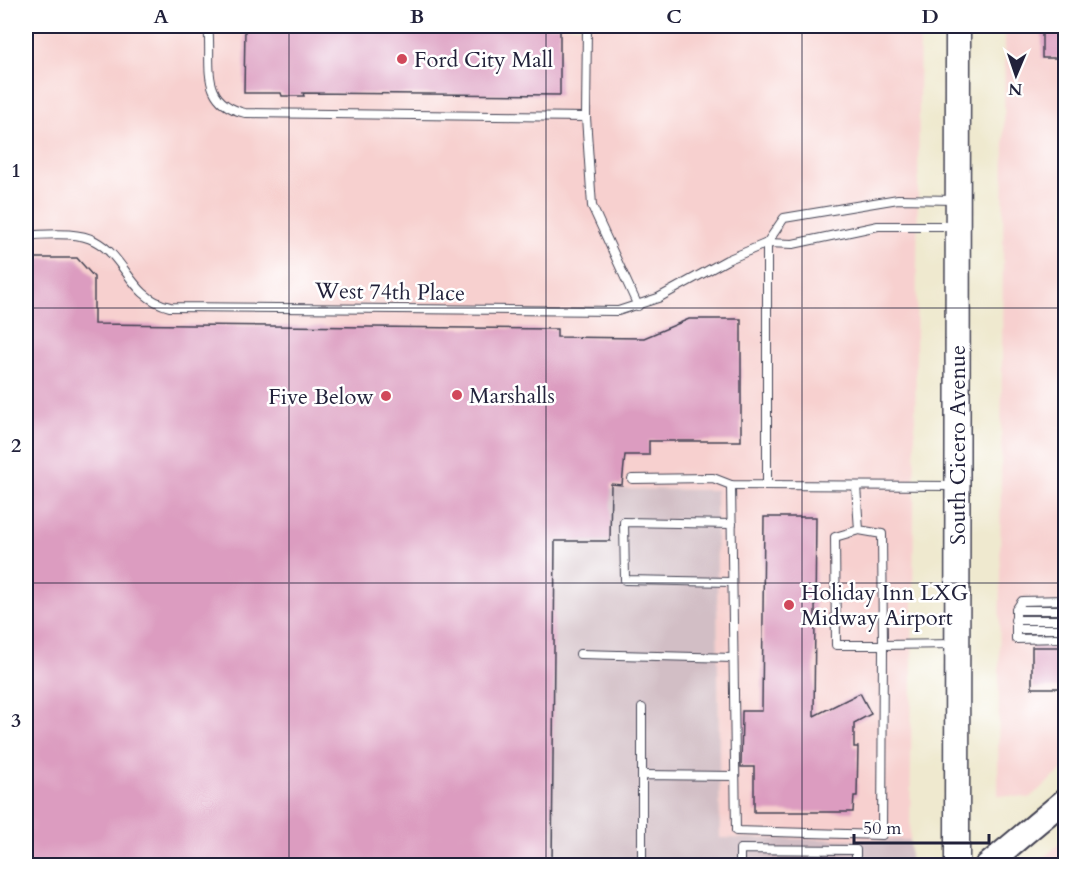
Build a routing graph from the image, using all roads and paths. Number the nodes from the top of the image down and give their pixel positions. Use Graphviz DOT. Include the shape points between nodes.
graph roads {
  1 [pos="208,26"];
  2 [pos="587,26"];
  3 [pos="958,26"];
  4 [pos="586,117"];
  5 [pos="957,200"];
  6 [pos="957,226"];
  7 [pos="26,235"];
  8 [pos="767,243"];
  9 [pos="638,306"];
  10 [pos="632,479"];
  11 [pos="731,485"];
  12 [pos="767,485"];
  13 [pos="856,486"];
  14 [pos="957,486"];
  15 [pos="732,524"];
  16 [pos="859,530"];
  17 [pos="732,582"];
  18 [pos="1065,600"];
  19 [pos="1016,610"];
  20 [pos="1064,610"];
  21 [pos="1015,620"];
  22 [pos="1064,624"];
  23 [pos="1016,629"];
  24 [pos="1064,638"];
  25 [pos="957,644"];
  26 [pos="883,645"];
  27 [pos="580,654"];
  28 [pos="733,658"];
  29 [pos="642,708"];
  30 [pos="642,775"];
  31 [pos="735,776"];
  32 [pos="1065,799"];
  33 [pos="642,866"];
  34 [pos="740,866"];
  35 [pos="856,866"];
  36 [pos="957,866"];
  37 [pos="986,866"];
  1 -- 4 [label="lane" via="212,87 231,110"];
  2 -- 4 [label="lane"];
  3 -- 5 [label="main road, South Cicero Avenue"];
  4 -- 9 [label="lane" via="592,206"];
  5 -- 6 [label="main road, South Cicero Avenue"];
  5 -- 8 [label="lane, West 74th Place" via="898,199 784,218"];
  6 -- 8 [label="lane, West 74th Place" via="878,226 793,244"];
  6 -- 14 [label="main road, South Cicero Avenue"];
  7 -- 9 [label="lane, West 74th Place" via="83,236 95,241 107,249 144,296 170,307 618,311"];
  8 -- 9 [label="lane, West 74th Place"];
  8 -- 12 [label="lane"];
  10 -- 11 [label="lane" via="713,478"];
  11 -- 12 [label="lane"];
  11 -- 15 [label="lane"];
  12 -- 13 [label="lane"];
  13 -- 14 [label="lane"];
  13 -- 16 [label="lane"];
  14 -- 25 [label="main road, South Cicero Avenue"];
  15 -- 17 [label="lane"];
  15 -- 17 [label="lane" via="624,522 624,580"];
  16 -- 26 [label="lane" via="882,534"];
  16 -- 26 [label="lane" via="835,537 836,645"];
  17 -- 28 [label="lane"];
  18 -- 19 [label="lane" via="1029,600"];
  19 -- 20 [label="lane"];
  19 -- 21 [label="lane"];
  21 -- 22 [label="lane"];
  21 -- 23 [label="lane"];
  22 -- 23 [label="lane"];
  23 -- 24 [label="lane" via="1016,639"];
  25 -- 26 [label="lane"];
  25 -- 36 [label="main road, South Cicero Avenue"];
  26 -- 31 [label="lane" via="882,835 735,831"];
  27 -- 28 [label="lane"];
  28 -- 31 [label="lane"];
  29 -- 30 [label="lane"];
  30 -- 31 [label="lane"];
  30 -- 33 [label="lane"];
  32 -- 37 [label="street"];
  34 -- 35 [label="lane" via="740,849 856,850"];
}
